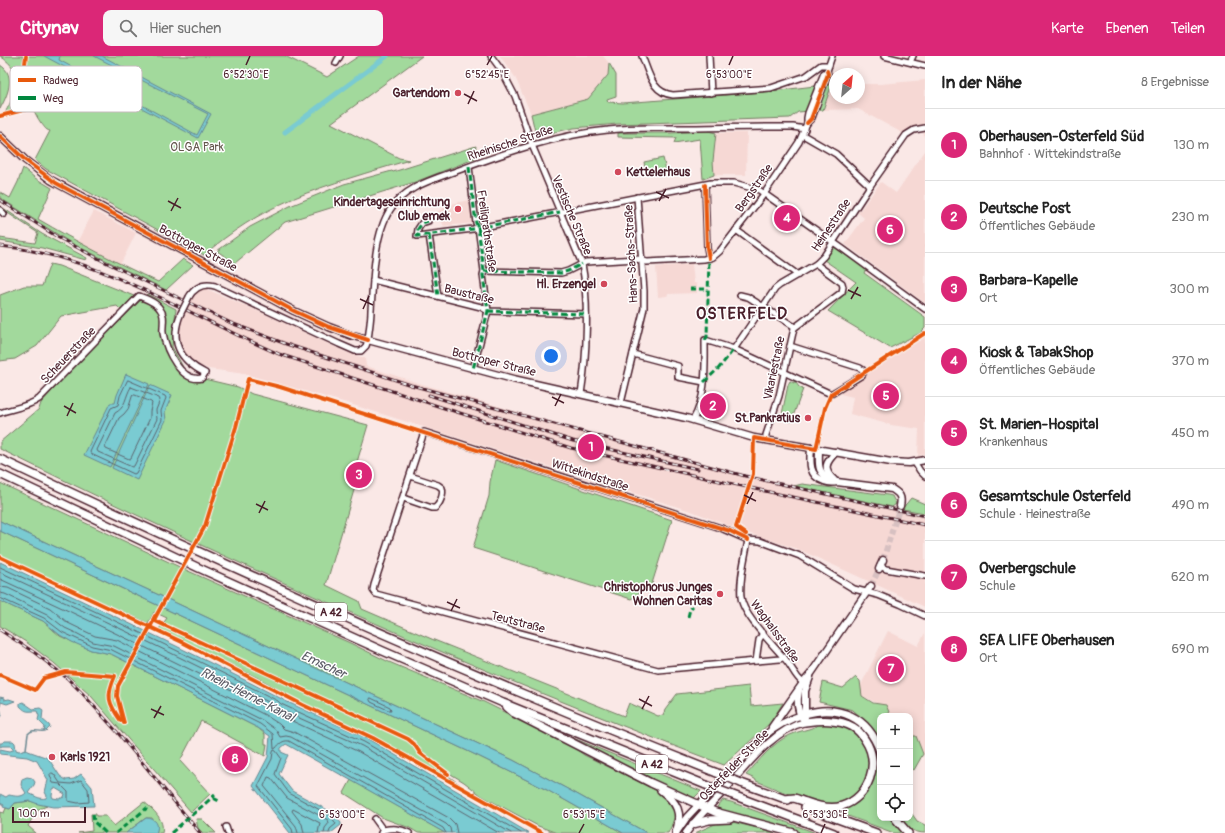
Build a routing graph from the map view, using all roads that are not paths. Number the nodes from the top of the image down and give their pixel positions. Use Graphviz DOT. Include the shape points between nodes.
graph roads {
  1 [pos="340,56"];
  2 [pos="491,56"];
  3 [pos="642,56"];
  4 [pos="709,56"];
  5 [pos="832,56"];
  6 [pos="884,56"];
  7 [pos="913,56"];
  8 [pos="910,62"];
  9 [pos="336,63"];
  10 [pos="829,65"];
  11 [pos="925,66"];
  12 [pos="711,93"];
  13 [pos="925,128"];
  14 [pos="805,129"];
  15 [pos="803,135"];
  16 [pos="0,136"];
  17 [pos="532,144"];
  18 [pos="469,166"];
  19 [pos="705,184"];
  20 [pos="870,186"];
  21 [pos="764,194"];
  22 [pos="637,197"];
  23 [pos="560,212"];
  24 [pos="428,221"];
  25 [pos="478,227"];
  26 [pos="736,230"];
  27 [pos="429,235"];
  28 [pos="832,241"];
  29 [pos="709,258"];
  30 [pos="642,260"];
  31 [pos="582,264"];
  32 [pos="816,264"];
  33 [pos="484,272"];
  34 [pos="798,275"];
  35 [pos="373,280"];
  36 [pos="740,295"];
  37 [pos="438,296"];
  38 [pos="763,306"];
  39 [pos="925,309"];
  40 [pos="488,311"];
  41 [pos="586,314"];
  42 [pos="794,327"];
  43 [pos="368,340"];
  44 [pos="790,346"];
  45 [pos="734,348"];
  46 [pos="633,354"];
  47 [pos="473,369"];
  48 [pos="784,372"];
  49 [pos="704,382"];
  50 [pos="581,394"];
  51 [pos="620,403"];
  52 [pos="0,413"];
  53 [pos="693,420"];
  54 [pos="424,432"];
  55 [pos="766,440"];
  56 [pos="811,448"];
  57 [pos="819,449"];
  58 [pos="836,452"];
  59 [pos="0,459"];
  60 [pos="925,460"];
  61 [pos="915,463"];
  62 [pos="0,474"];
  63 [pos="410,476"];
  64 [pos="925,476"];
  65 [pos="837,482"];
  66 [pos="403,498"];
  67 [pos="900,506"];
  68 [pos="748,540"];
  69 [pos="881,565"];
  70 [pos="925,576"];
  71 [pos="871,586"];
  72 [pos="867,592"];
  73 [pos="925,616"];
  74 [pos="763,633"];
  75 [pos="784,657"];
  76 [pos="756,662"];
  77 [pos="810,676"];
  78 [pos="803,682"];
  79 [pos="800,689"];
  80 [pos="503,703"];
  81 [pos="803,714"];
  82 [pos="804,722"];
  83 [pos="770,730"];
  84 [pos="879,749"];
  85 [pos="651,783"];
  86 [pos="785,799"];
  87 [pos="699,804"];
  88 [pos="707,808"];
  89 [pos="376,819"];
  90 [pos="741,819"];
  91 [pos="898,821"];
  92 [pos="693,824"];
  93 [pos="226,826"];
  94 [pos="382,832"];
  95 [pos="228,833"];
  96 [pos="409,833"];
  97 [pos="676,833"];
  98 [pos="686,833"];
  99 [pos="794,833"];
  100 [pos="834,833"];
  101 [pos="876,833"];
  102 [pos="908,833"];
  1 -- 9 [label="street"];
  2 -- 17 [label="street, Vestische Straße" via="515,96"];
  3 -- 12 [label="street" via="654,86 663,93"];
  4 -- 12 [label="street"];
  5 -- 10 [label="street, Bergstraße"];
  6 -- 8 [label="street"];
  7 -- 8 [label="street"];
  8 -- 11 [label="street"];
  10 -- 12 [label="street" via="821,65 806,76 771,88"];
  10 -- 14 [label="street, Bergstraße" via="807,116"];
  13 -- 20 [label="street, Heinestraße" via="906,135"];
  14 -- 15 [label="street, Bergstraße"];
  14 -- 17 [label="street, Rheinische Straße" via="617,129"];
  15 -- 20 [label="street" via="836,154"];
  15 -- 21 [label="street, Bergstraße"];
  16 -- 43 [label="main road, Bottroper Straße" via="25,160 56,183 314,321"];
  17 -- 18 [label="street, Rheinische Straße"];
  17 -- 23 [label="street, Vestische Straße"];
  18 -- 25 [label="street, Freiligrathstraße"];
  18 -- 35 [label="street, Rheinische Straße" via="412,189 394,204 381,231"];
  19 -- 21 [label="street" via="734,183 759,190"];
  19 -- 22 [label="street"];
  19 -- 29 [label="street"];
  20 -- 28 [label="street, Heinestraße"];
  21 -- 26 [label="street, Bergstraße"];
  21 -- 28 [label="street"];
  22 -- 23 [label="street"];
  22 -- 30 [label="street, Hans-Sachs-Straße"];
  23 -- 25 [label="street"];
  23 -- 31 [label="street, Vestische Straße"];
  24 -- 27 [label="street" via="422,223 417,236"];
  25 -- 27 [label="street"];
  25 -- 33 [label="street, Freiligrathstraße"];
  26 -- 29 [label="street, Bergstraße" via="720,252"];
  26 -- 34 [label="street"];
  27 -- 37 [label="street"];
  28 -- 32 [label="street, Heinestraße"];
  28 -- 39 [label="street"];
  29 -- 30 [label="street" via="647,262"];
  30 -- 31 [label="street"];
  30 -- 46 [label="street, Hans-Sachs-Straße" via="644,310"];
  31 -- 33 [label="street" via="561,273"];
  31 -- 41 [label="street, Vestische Straße"];
  32 -- 34 [label="street, Heinestraße"];
  32 -- 42 [label="street, Vikariestraße" via="842,283 843,290"];
  33 -- 40 [label="street, Freiligrathstraße"];
  34 -- 38 [label="street, Heinestraße" via="776,287"];
  35 -- 37 [label="street, Baustraße"];
  35 -- 43 [label="street, Rheinische Straße"];
  36 -- 38 [label="street"];
  37 -- 40 [label="street, Baustraße"];
  38 -- 42 [label="street"];
  38 -- 45 [label="street, Heinestraße"];
  40 -- 41 [label="street, Baustraße"];
  40 -- 47 [label="street, Freiligrathstraße"];
  41 -- 50 [label="street, Vestische Straße"];
  42 -- 44 [label="street, Vikariestraße"];
  43 -- 47 [label="main road, Bottroper Straße"];
  43 -- 52 [label="street, Scheuerstraße, bridge" via="362,351 355,351 205,284 199,286 189,297 175,333 178,349 187,362 205,373 199,378 182,371 173,359 165,343 161,309 140,296 39,399"];
  44 -- 48 [label="street, Vikariestraße"];
  44 -- 48 [label="street" via="862,368 864,371 862,375 830,394"];
  45 -- 48 [label="street"];
  45 -- 49 [label="street" via="705,340"];
  46 -- 49 [label="street" via="678,366 678,376"];
  46 -- 51 [label="street, Hans-Sachs-Straße"];
  47 -- 50 [label="main road, Bottroper Straße"];
  48 -- 55 [label="street, Vikariestraße"];
  49 -- 53 [label="street"];
  50 -- 51 [label="main road, Bottroper Straße"];
  51 -- 53 [label="main road, Bottroper Straße"];
  53 -- 55 [label="main road, Bottroper Straße" via="740,435"];
  54 -- 63 [label="street, Teutstraße"];
  54 -- 68 [label="street, Wittekindstraße" via="730,531"];
  55 -- 56 [label="main road, Bottroper Straße"];
  56 -- 57 [label="main road, Bottroper Straße"];
  56 -- 65 [label="main road" via="810,466 813,474 820,480"];
  57 -- 58 [label="main road, Bottroper Straße"];
  57 -- 65 [label="main road" via="820,471 827,478"];
  58 -- 61 [label="main road, Bottroper Straße" via="891,462"];
  58 -- 65 [label="main road" via="827,464 828,473"];
  59 -- 86 [label="highway, A 42, bridge" via="394,640"];
  60 -- 61 [label="main road, Bottroper Straße"];
  61 -- 64 [label="street"];
  62 -- 80 [label="highway, A 42" via="206,571"];
  63 -- 66 [label="street, Teutstraße"];
  63 -- 66 [label="street" via="440,486 443,490 441,498 437,506 432,508"];
  65 -- 67 [label="main road" via="892,489 901,496"];
  66 -- 76 [label="street, Teutstraße" via="374,585 373,590 376,594 658,670"];
  68 -- 72 [label="street, Wittekindstraße" via="760,541 800,556 854,589"];
  68 -- 74 [label="street, Waghalsstraße" via="741,598 745,609"];
  69 -- 70 [label="street"];
  71 -- 72 [label="main road, Osterfelder Straße"];
  72 -- 73 [label="street, Wittekindstraße"];
  72 -- 77 [label="main road, Osterfelder Straße"];
  74 -- 75 [label="street, Waghalsstraße"];
  74 -- 76 [label="street" via="759,640"];
  75 -- 76 [label="street, Teutstraße"];
  75 -- 78 [label="street, Waghalsstraße"];
  77 -- 78 [label="main road, Osterfelder Straße"];
  77 -- 81 [label="main road, Osterfelder Straße" via="805,691"];
  78 -- 79 [label="main road, Osterfelder Straße"];
  79 -- 81 [label="main road, Osterfelder Straße" via="798,703"];
  79 -- 83 [label="main road, Osterfelder Straße"];
  80 -- 85 [label="highway" via="514,713"];
  80 -- 100 [label="highway, A 42, bridge" via="706,785"];
  81 -- 82 [label="main road, Osterfelder Straße"];
  81 -- 83 [label="main road, Osterfelder Straße"];
  81 -- 84 [label="highway" via="826,710 849,715 867,729"];
  82 -- 86 [label="highway" via="833,721 855,729 869,747 872,773 861,793 843,806 826,807 795,798"];
  82 -- 88 [label="main road, Osterfelder Straße" via="786,730 767,744"];
  83 -- 87 [label="main road, Osterfelder Straße"];
  85 -- 87 [label="highway"];
  85 -- 97 [label="highway" via="667,795 676,806 680,820"];
  86 -- 101 [label="highway, A 42"];
  87 -- 88 [label="highway"];
  87 -- 97 [label="main road, Osterfelder Straße"];
  88 -- 90 [label="highway"];
  88 -- 92 [label="main road, Osterfelder Straße"];
  89 -- 94 [label="street"];
  90 -- 92 [label="highway" via="720,818"];
  90 -- 99 [label="highway"];
  91 -- 102 [label="highway"];
  92 -- 98 [label="main road, Osterfelder Straße"];
  93 -- 95 [label="street"];
  94 -- 96 [label="street" via="392,828"];
}
